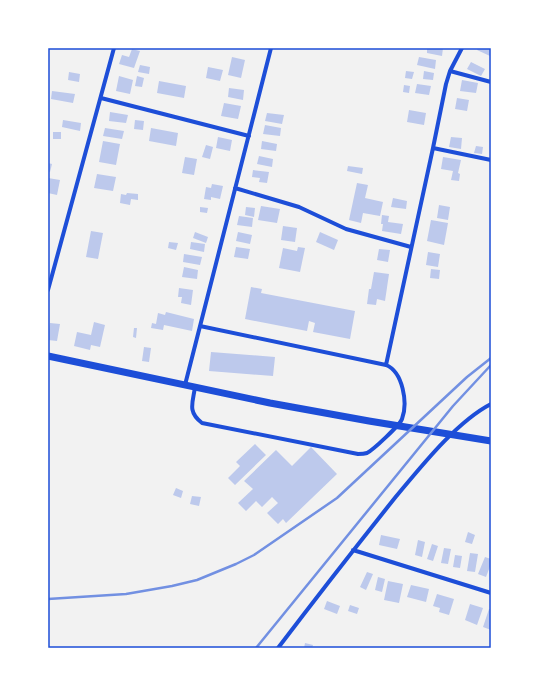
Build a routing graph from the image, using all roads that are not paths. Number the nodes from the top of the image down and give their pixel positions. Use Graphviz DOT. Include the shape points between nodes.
graph roads {
  1 [pos="114,48"];
  2 [pos="272,48"];
  3 [pos="462,48"];
  4 [pos="450,71"];
  5 [pos="491,82"];
  6 [pos="101,98"];
  7 [pos="249,136"];
  8 [pos="433,148"];
  9 [pos="491,160"];
  10 [pos="235,188"];
  11 [pos="411,247"];
  12 [pos="48,290"];
  13 [pos="200,326"];
  14 [pos="48,356"];
  15 [pos="386,365"];
  16 [pos="186,385"];
  17 [pos="195,387"];
  18 [pos="491,404"];
  19 [pos="491,441"];
  20 [pos="353,550"];
  21 [pos="491,593"];
  22 [pos="278,648"];
  1 -- 6 [label="street"];
  2 -- 7 [label="street"];
  3 -- 4 [label="street"];
  4 -- 5 [label="street"];
  4 -- 8 [label="street"];
  6 -- 7 [label="street"];
  6 -- 12 [label="street"];
  7 -- 10 [label="street"];
  8 -- 9 [label="street"];
  8 -- 11 [label="street"];
  10 -- 11 [label="street" via="299,207 346,229"];
  10 -- 13 [label="street"];
  11 -- 15 [label="street"];
  13 -- 15 [label="street"];
  13 -- 16 [label="street"];
  14 -- 16 [label="highway"];
  15 -- 17 [label="street" via="395,372 402,386 402,420 367,453 358,454 202,423 192,412"];
  16 -- 17 [label="highway"];
  17 -- 19 [label="highway" via="270,403"];
  18 -- 20 [label="street" via="469,417 448,438"];
  20 -- 21 [label="street"];
  20 -- 22 [label="street"];
}
